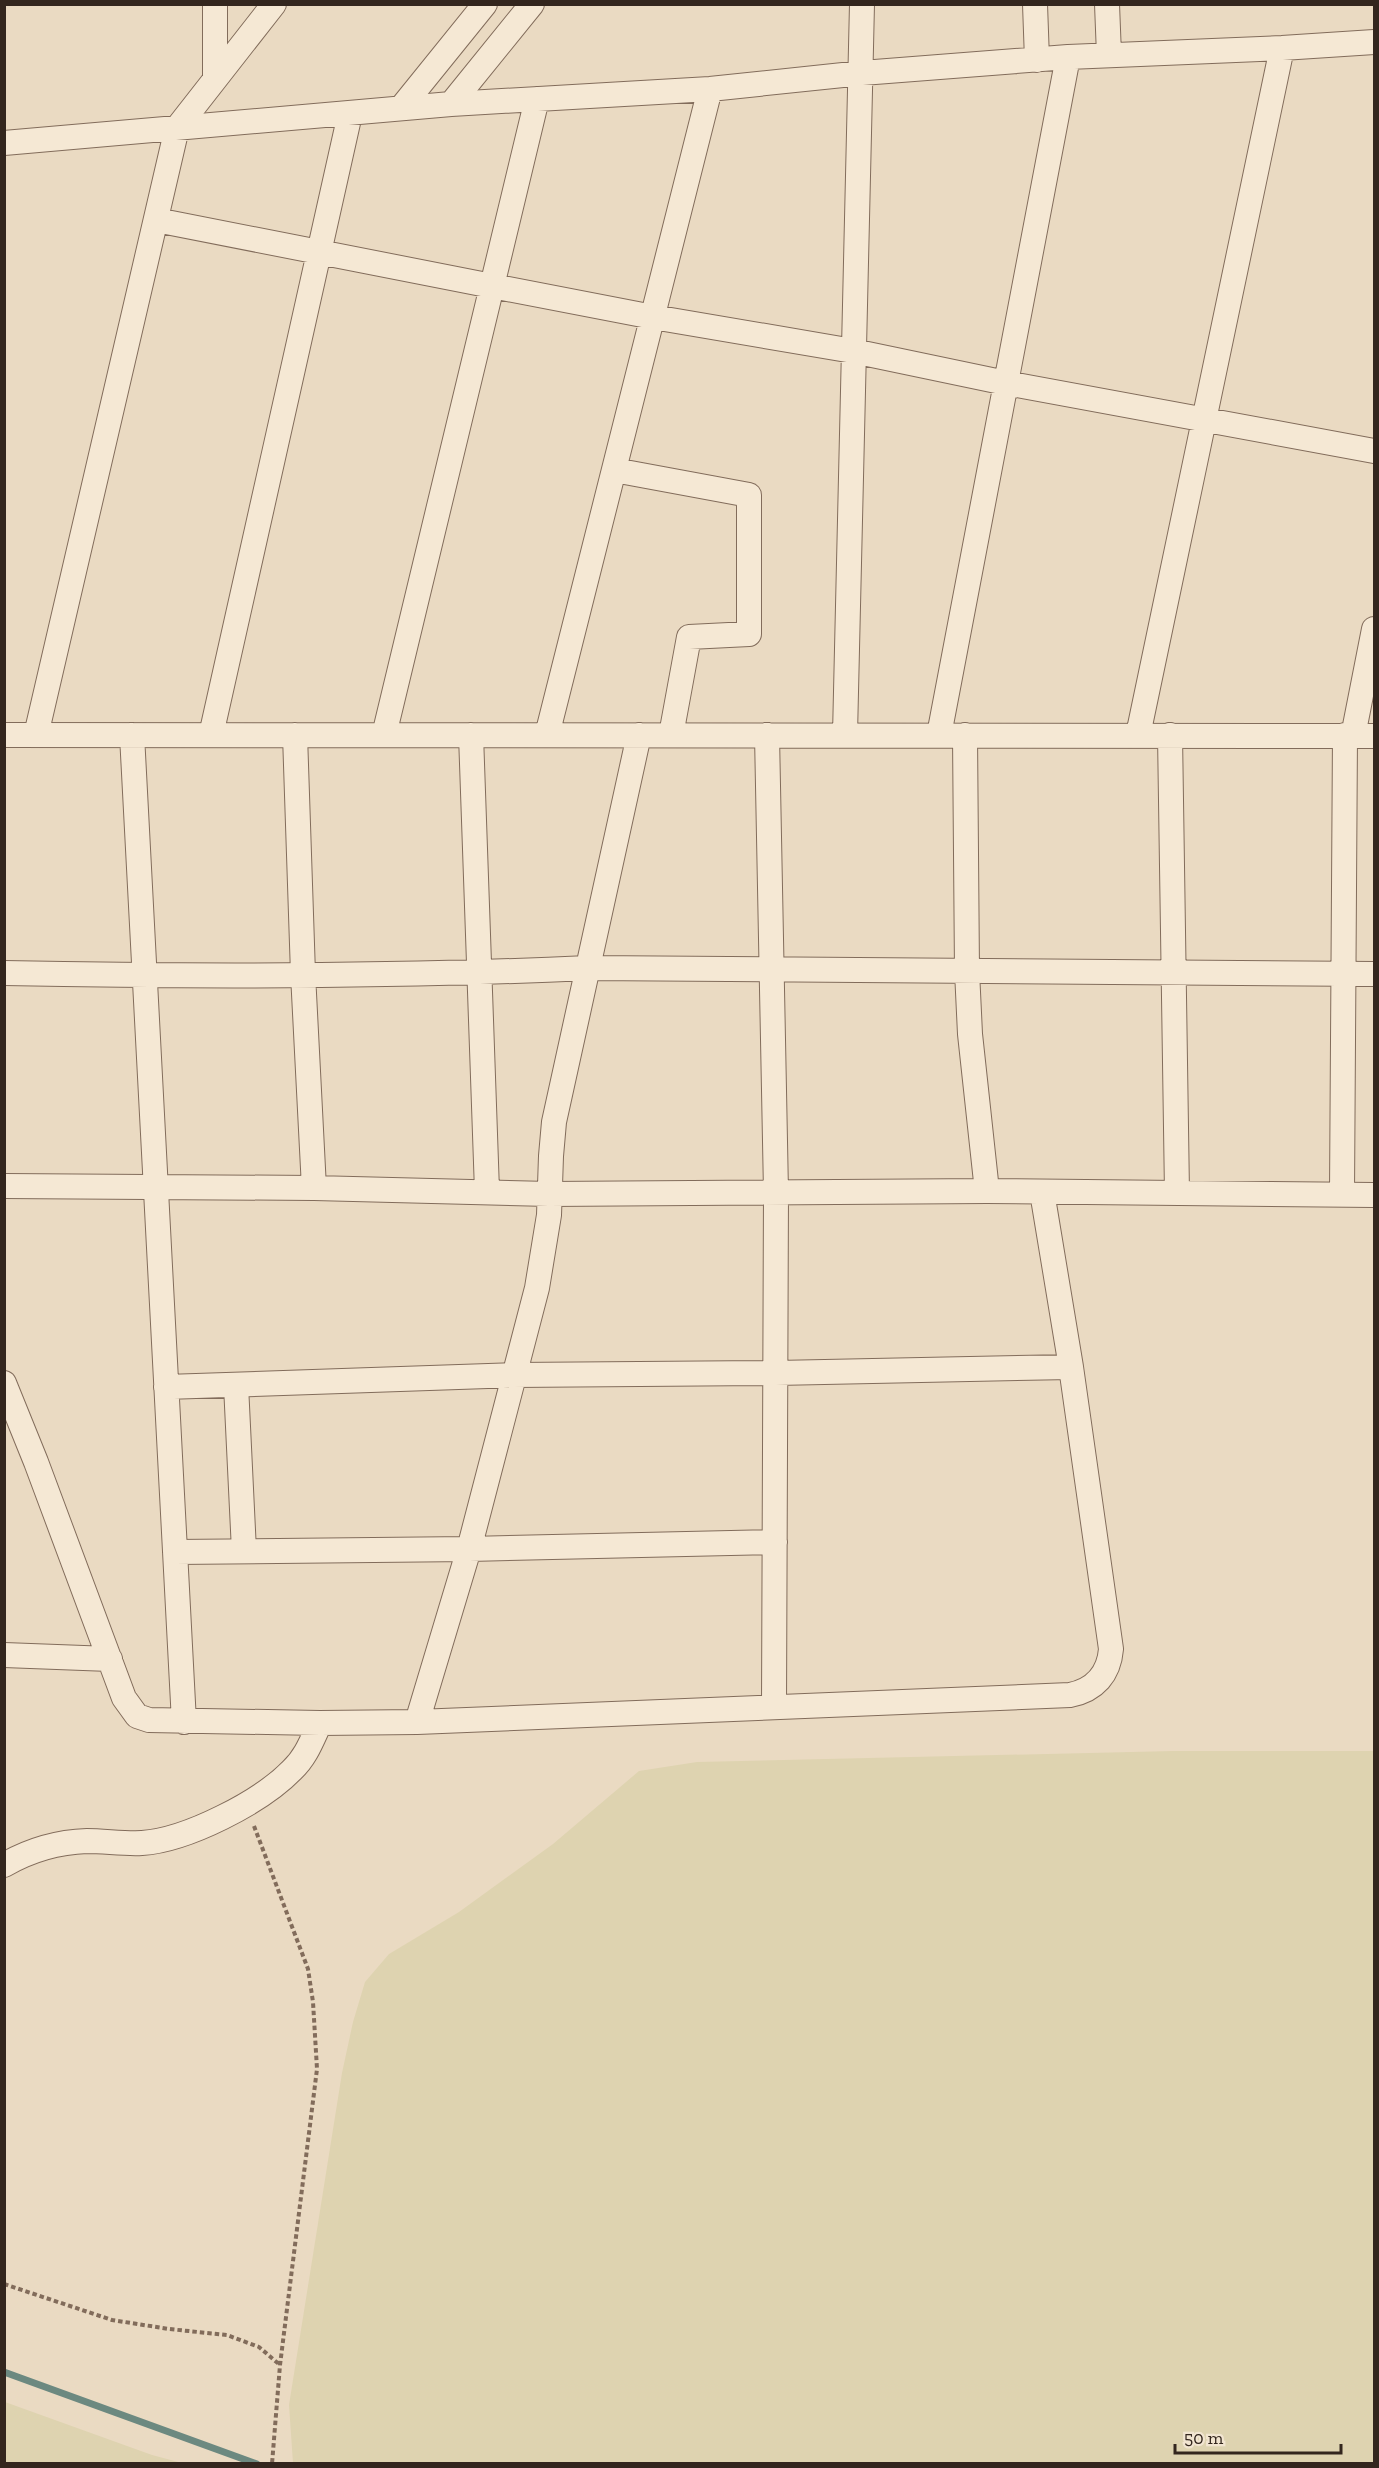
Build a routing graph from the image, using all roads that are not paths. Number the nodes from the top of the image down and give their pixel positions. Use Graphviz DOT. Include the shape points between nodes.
graph roads {
  1 [pos="215,4"];
  2 [pos="274,4"];
  3 [pos="485,4"];
  4 [pos="532,4"];
  5 [pos="862,4"];
  6 [pos="1035,4"];
  7 [pos="1107,4"];
  8 [pos="1374,42"];
  9 [pos="1282,48"];
  10 [pos="1109,55"];
  11 [pos="1068,57"];
  12 [pos="1037,60"];
  13 [pos="862,73"];
  14 [pos="215,79"];
  15 [pos="710,89"];
  16 [pos="537,99"];
  17 [pos="451,104"];
  18 [pos="401,108"];
  19 [pos="350,114"];
  20 [pos="177,128"];
  21 [pos="6,147"];
  22 [pos="156,220"];
  23 [pos="319,252"];
  24 [pos="492,286"];
  25 [pos="652,317"];
  26 [pos="853,351"];
  27 [pos="1006,382"];
  28 [pos="1204,420"];
  29 [pos="1374,451"];
  30 [pos="614,470"];
  31 [pos="1374,629"];
  32 [pos="4,735"];
  33 [pos="36,735"];
  34 [pos="132,735"];
  35 [pos="211,735"];
  36 [pos="295,735"];
  37 [pos="384,735"];
  38 [pos="471,735"];
  39 [pos="547,735"];
  40 [pos="639,735"];
  41 [pos="670,735"];
  42 [pos="767,735"];
  43 [pos="845,735"];
  44 [pos="939,735"];
  45 [pos="965,735"];
  46 [pos="1138,735"];
  47 [pos="1170,735"];
  48 [pos="1358,735"];
  49 [pos="588,968"];
  50 [pos="771,969"];
  51 [pos="967,971"];
  52 [pos="4,973"];
  53 [pos="479,973"];
  54 [pos="1174,973"];
  55 [pos="303,974"];
  56 [pos="1343,974"];
  57 [pos="1374,974"];
  58 [pos="145,976"];
  59 [pos="4,1186"];
  60 [pos="156,1186"];
  61 [pos="314,1188"];
  62 [pos="487,1191"];
  63 [pos="987,1191"];
  64 [pos="776,1192"];
  65 [pos="1042,1192"];
  66 [pos="1177,1193"];
  67 [pos="549,1194"];
  68 [pos="1342,1194"];
  69 [pos="1374,1195"];
  70 [pos="1071,1366"];
  71 [pos="776,1373"];
  72 [pos="514,1375"];
  73 [pos="4,1383"];
  74 [pos="236,1385"];
  75 [pos="166,1387"];
  76 [pos="775,1542"];
  77 [pos="469,1549"];
  78 [pos="175,1551"];
  79 [pos="244,1551"];
  80 [pos="4,1655"];
  81 [pos="110,1659"];
  82 [pos="774,1706"];
  83 [pos="184,1722"];
  84 [pos="417,1722"];
  85 [pos="320,1723"];
  86 [pos="4,1865"];
  1 -- 14 [label="street"];
  2 -- 14 [label="street"];
  3 -- 18 [label="street"];
  4 -- 17 [label="street"];
  5 -- 13 [label="street"];
  6 -- 12 [label="street"];
  7 -- 10 [label="street"];
  8 -- 9 [label="street"];
  9 -- 10 [label="street"];
  9 -- 28 [label="street"];
  10 -- 11 [label="street"];
  11 -- 12 [label="street"];
  11 -- 27 [label="street"];
  12 -- 13 [label="street"];
  13 -- 15 [label="street"];
  13 -- 26 [label="street"];
  14 -- 20 [label="street"];
  15 -- 16 [label="street"];
  15 -- 25 [label="street"];
  16 -- 17 [label="street"];
  16 -- 24 [label="street"];
  17 -- 18 [label="street"];
  18 -- 19 [label="street"];
  19 -- 20 [label="street"];
  19 -- 23 [label="street"];
  20 -- 21 [label="street"];
  20 -- 22 [label="street"];
  22 -- 23 [label="street"];
  22 -- 33 [label="street"];
  23 -- 24 [label="street"];
  23 -- 35 [label="street"];
  24 -- 25 [label="street"];
  24 -- 37 [label="street"];
  25 -- 26 [label="street"];
  25 -- 30 [label="street"];
  26 -- 27 [label="street"];
  26 -- 43 [label="street"];
  27 -- 28 [label="street"];
  27 -- 44 [label="street"];
  28 -- 29 [label="street"];
  28 -- 46 [label="street"];
  30 -- 39 [label="street"];
  30 -- 41 [label="street" via="749,495 749,634 689,637"];
  31 -- 48 [label="street"];
  32 -- 33 [label="street"];
  33 -- 34 [label="street"];
  34 -- 35 [label="street"];
  34 -- 58 [label="street"];
  35 -- 36 [label="street"];
  36 -- 37 [label="street"];
  36 -- 55 [label="street"];
  37 -- 38 [label="street"];
  38 -- 39 [label="street"];
  38 -- 53 [label="street"];
  39 -- 40 [label="street"];
  40 -- 41 [label="street"];
  40 -- 49 [label="street"];
  41 -- 42 [label="street"];
  42 -- 43 [label="street"];
  42 -- 50 [label="street"];
  43 -- 44 [label="street"];
  44 -- 45 [label="street"];
  45 -- 46 [label="street"];
  45 -- 51 [label="street"];
  46 -- 47 [label="street"];
  47 -- 48 [label="street"];
  47 -- 54 [label="street"];
  48 -- 56 [label="street"];
  49 -- 50 [label="street"];
  49 -- 53 [label="street"];
  49 -- 67 [label="street" via="554,1122"];
  50 -- 51 [label="street"];
  50 -- 64 [label="street"];
  51 -- 54 [label="street"];
  51 -- 63 [label="street"];
  52 -- 58 [label="street"];
  53 -- 55 [label="street"];
  53 -- 62 [label="street"];
  54 -- 56 [label="street"];
  54 -- 66 [label="street"];
  55 -- 58 [label="street"];
  55 -- 61 [label="street"];
  56 -- 57 [label="street"];
  56 -- 68 [label="street"];
  58 -- 60 [label="street"];
  59 -- 60 [label="street"];
  60 -- 61 [label="street"];
  60 -- 75 [label="street"];
  61 -- 62 [label="street"];
  62 -- 67 [label="street"];
  63 -- 64 [label="street"];
  63 -- 65 [label="street"];
  64 -- 67 [label="street"];
  64 -- 71 [label="street"];
  65 -- 66 [label="street"];
  65 -- 70 [label="street"];
  66 -- 68 [label="street"];
  67 -- 72 [label="street" via="537,1288"];
  68 -- 69 [label="street"];
  70 -- 71 [label="street"];
  70 -- 82 [label="street" via="1111,1649 1100,1680 1081,1693 1070,1695"];
  71 -- 72 [label="street"];
  71 -- 76 [label="street"];
  72 -- 74 [label="street"];
  72 -- 77 [label="street"];
  73 -- 81 [label="street"];
  74 -- 75 [label="street"];
  74 -- 79 [label="street"];
  75 -- 78 [label="street"];
  76 -- 77 [label="street"];
  76 -- 82 [label="street"];
  77 -- 79 [label="street"];
  77 -- 84 [label="street"];
  78 -- 79 [label="street"];
  78 -- 83 [label="street"];
  80 -- 81 [label="street"];
  81 -- 83 [label="street" via="124,1698 137,1716"];
  82 -- 84 [label="street"];
  83 -- 85 [label="street"];
  84 -- 85 [label="street"];
  85 -- 86 [label="street" via="308,1750 293,1770 273,1786 196,1830 142,1843 61,1844"];
}
